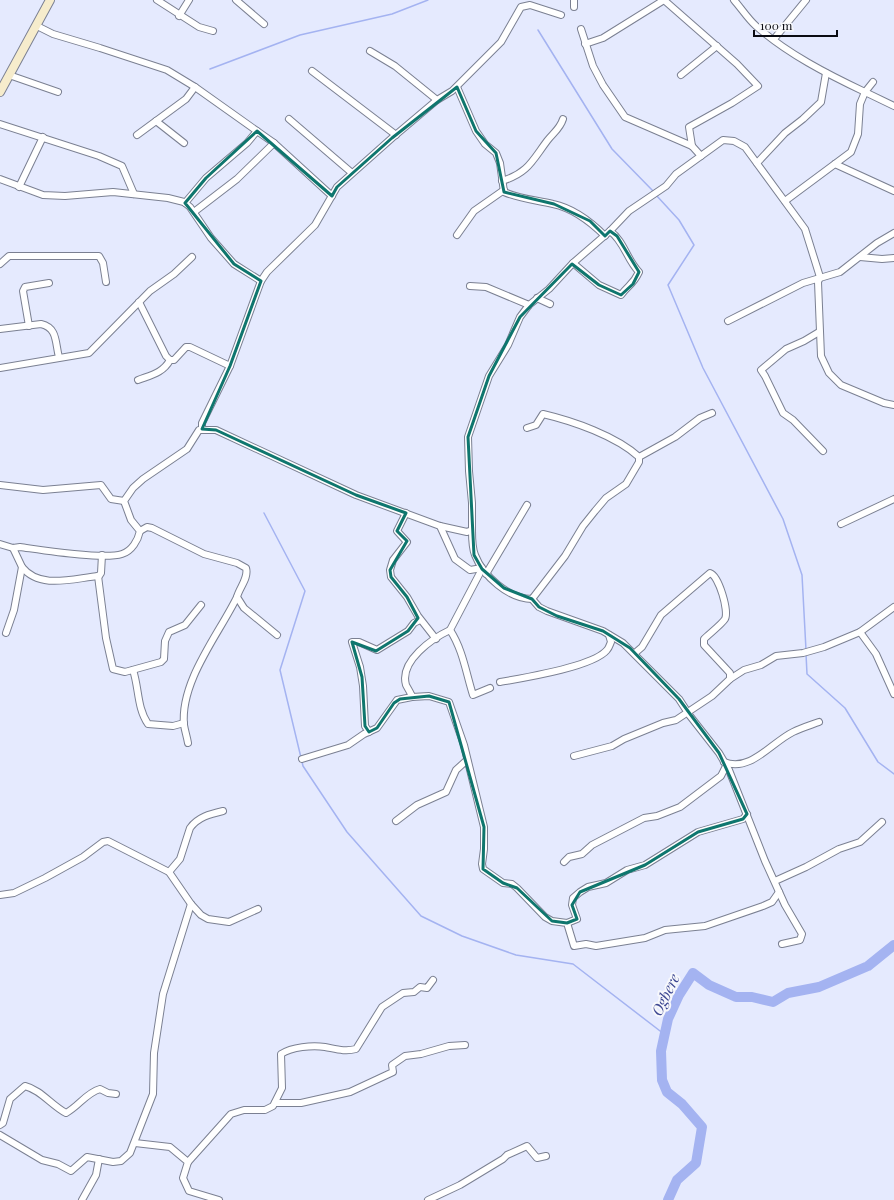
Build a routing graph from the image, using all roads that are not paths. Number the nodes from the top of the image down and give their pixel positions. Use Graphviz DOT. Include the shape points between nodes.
graph roads {
  1 [pos="50,0"];
  2 [pos="157,0"];
  3 [pos="189,0"];
  4 [pos="236,0"];
  5 [pos="664,0"];
  6 [pos="734,0"];
  7 [pos="806,0"];
  8 [pos="561,15"];
  9 [pos="179,16"];
  10 [pos="264,24"];
  11 [pos="37,26"];
  12 [pos="581,29"];
  13 [pos="213,30"];
  14 [pos="774,39"];
  15 [pos="585,44"];
  16 [pos="717,46"];
  17 [pos="370,51"];
  18 [pos="312,71"];
  19 [pos="826,73"];
  20 [pos="9,75"];
  21 [pos="681,75"];
  22 [pos="873,82"];
  23 [pos="195,87"];
  24 [pos="457,87"];
  25 [pos="0,92"];
  26 [pos="58,92"];
  27 [pos="865,92"];
  28 [pos="437,100"];
  29 [pos="894,106"];
  30 [pos="289,119"];
  31 [pos="563,119"];
  32 [pos="156,121"];
  33 [pos="0,124"];
  34 [pos="257,131"];
  35 [pos="138,135"];
  36 [pos="396,135"];
  37 [pos="44,138"];
  38 [pos="184,142"];
  39 [pos="274,143"];
  40 [pos="692,146"];
  41 [pos="700,156"];
  42 [pos="757,163"];
  43 [pos="835,164"];
  44 [pos="352,173"];
  45 [pos="0,179"];
  46 [pos="502,181"];
  47 [pos="19,187"];
  48 [pos="504,190"];
  49 [pos="894,190"];
  50 [pos="134,194"];
  51 [pos="332,196"];
  52 [pos="785,201"];
  53 [pos="185,203"];
  54 [pos="194,212"];
  55 [pos="608,233"];
  56 [pos="894,233"];
  57 [pos="457,235"];
  58 [pos="192,257"];
  59 [pos="860,257"];
  60 [pos="894,258"];
  61 [pos="572,263"];
  62 [pos="0,264"];
  63 [pos="820,277"];
  64 [pos="261,281"];
  65 [pos="106,282"];
  66 [pos="49,283"];
  67 [pos="470,286"];
  68 [pos="537,298"];
  69 [pos="139,302"];
  70 [pos="550,304"];
  71 [pos="529,305"];
  72 [pos="728,321"];
  73 [pos="29,326"];
  74 [pos="0,329"];
  75 [pos="819,332"];
  76 [pos="60,357"];
  77 [pos="170,360"];
  78 [pos="230,366"];
  79 [pos="0,368"];
  80 [pos="138,380"];
  81 [pos="894,405"];
  82 [pos="712,413"];
  83 [pos="527,428"];
  84 [pos="202,429"];
  85 [pos="823,451"];
  86 [pos="639,457"];
  87 [pos="0,485"];
  88 [pos="894,499"];
  89 [pos="124,501"];
  90 [pos="527,505"];
  91 [pos="406,513"];
  92 [pos="841,524"];
  93 [pos="440,526"];
  94 [pos="472,530"];
  95 [pos="140,531"];
  96 [pos="0,544"];
  97 [pos="13,548"];
  98 [pos="102,555"];
  99 [pos="22,567"];
  100 [pos="484,570"];
  101 [pos="98,576"];
  102 [pos="237,597"];
  103 [pos="532,599"];
  104 [pos="201,605"];
  105 [pos="894,607"];
  106 [pos="420,620"];
  107 [pos="450,630"];
  108 [pos="860,632"];
  109 [pos="6,633"];
  110 [pos="277,635"];
  111 [pos="609,635"];
  112 [pos="436,639"];
  113 [pos="635,653"];
  114 [pos="132,670"];
  115 [pos="730,679"];
  116 [pos="500,682"];
  117 [pos="490,688"];
  118 [pos="894,694"];
  119 [pos="412,696"];
  120 [pos="688,712"];
  121 [pos="820,722"];
  122 [pos="184,723"];
  123 [pos="369,732"];
  124 [pos="188,743"];
  125 [pos="574,756"];
  126 [pos="302,758"];
  127 [pos="467,760"];
  128 [pos="725,764"];
  129 [pos="222,811"];
  130 [pos="747,814"];
  131 [pos="396,821"];
  132 [pos="882,822"];
  133 [pos="564,862"];
  134 [pos="169,872"];
  135 [pos="775,881"];
  136 [pos="780,892"];
  137 [pos="0,895"];
  138 [pos="191,904"];
  139 [pos="258,909"];
  140 [pos="567,923"];
  141 [pos="782,944"];
  142 [pos="433,980"];
  143 [pos="465,1045"];
  144 [pos="116,1094"];
  145 [pos="275,1103"];
  146 [pos="0,1125"];
  147 [pos="0,1136"];
  148 [pos="135,1142"];
  149 [pos="546,1156"];
  150 [pos="99,1159"];
  151 [pos="188,1162"];
  152 [pos="82,1200"];
  153 [pos="220,1200"];
  154 [pos="428,1200"];
  1 -- 11 [label="street"];
  2 -- 9 [label="street"];
  3 -- 9 [label="street"];
  4 -- 10 [label="street"];
  5 -- 15 [label="street" via="603,38"];
  5 -- 16 [label="street"];
  6 -- 14 [label="street" via="756,25"];
  7 -- 14 [label="street"];
  8 -- 24 [label="street" via="530,5 521,7 501,42"];
  9 -- 13 [label="street" via="199,27"];
  11 -- 20 [label="street"];
  11 -- 23 [label="street" via="53,34 167,70"];
  12 -- 15 [label="street"];
  14 -- 19 [label="street"];
  15 -- 40 [label="street" via="593,66 625,117"];
  16 -- 21 [label="street"];
  16 -- 40 [label="street" via="758,86 727,107 689,127"];
  17 -- 28 [label="street" via="395,66"];
  18 -- 36 [label="street"];
  19 -- 27 [label="street"];
  19 -- 42 [label="street" via="821,102 785,133"];
  20 -- 25 [label="street"];
  20 -- 26 [label="street"];
  22 -- 27 [label="street"];
  23 -- 32 [label="street" via="186,99"];
  23 -- 34 [label="street"];
  24 -- 28 [label="street"];
  24 -- 46 [label="street" via="476,131 485,144 496,153"];
  27 -- 29 [label="street"];
  27 -- 43 [label="street" via="860,104 858,134 851,152"];
  28 -- 36 [label="street"];
  30 -- 44 [label="street"];
  31 -- 46 [label="street" via="558,130 527,169 513,178"];
  32 -- 35 [label="street"];
  32 -- 38 [label="street"];
  33 -- 37 [label="street"];
  34 -- 39 [label="street"];
  34 -- 53 [label="street" via="247,143 206,178"];
  36 -- 44 [label="street"];
  37 -- 47 [label="street"];
  37 -- 50 [label="street" via="122,166"];
  39 -- 51 [label="street"];
  39 -- 54 [label="street" via="237,179"];
  40 -- 41 [label="street"];
  41 -- 42 [label="street" via="723,140 734,141 745,147"];
  41 -- 55 [label="street" via="676,174 666,186 629,211"];
  42 -- 52 [label="street"];
  43 -- 49 [label="street"];
  43 -- 52 [label="street"];
  44 -- 51 [label="street" via="337,187"];
  45 -- 47 [label="street"];
  46 -- 48 [label="street"];
  47 -- 50 [label="street" via="43,195 113,192"];
  48 -- 55 [label="street" via="513,196 567,209"];
  48 -- 57 [label="street" via="474,211"];
  50 -- 53 [label="street"];
  51 -- 64 [label="street" via="314,225"];
  52 -- 63 [label="street" via="805,229"];
  53 -- 54 [label="street"];
  54 -- 64 [label="street" via="234,264"];
  55 -- 61 [label="street"];
  55 -- 61 [label="street" via="616,236 639,272 633,284 621,295 599,285"];
  56 -- 59 [label="street" via="877,242"];
  58 -- 69 [label="street"];
  59 -- 60 [label="street"];
  59 -- 63 [label="street" via="840,272"];
  61 -- 68 [label="street" via="549,289"];
  62 -- 65 [label="street" via="9,256 99,256 103,263"];
  63 -- 72 [label="street" via="778,294"];
  63 -- 75 [label="street"];
  64 -- 78 [label="street"];
  66 -- 73 [label="street" via="25,287 23,291"];
  67 -- 71 [label="street" via="486,287"];
  68 -- 70 [label="street"];
  68 -- 71 [label="street"];
  69 -- 76 [label="street" via="89,352"];
  69 -- 77 [label="street"];
  71 -- 94 [label="street" via="489,376 468,437"];
  73 -- 74 [label="street"];
  73 -- 76 [label="street" via="41,324 51,328"];
  75 -- 81 [label="street" via="821,356 829,373 841,385"];
  75 -- 85 [label="street" via="804,342 786,349 761,370 783,413"];
  76 -- 79 [label="street"];
  77 -- 78 [label="street" via="174,360 186,346"];
  77 -- 80 [label="street" via="166,368 159,373"];
  78 -- 84 [label="street" via="202,423"];
  82 -- 86 [label="street"];
  83 -- 86 [label="street" via="536,425 543,414 629,448"];
  84 -- 89 [label="street" via="198,430 187,448 143,479"];
  84 -- 91 [label="street" via="216,430 356,495"];
  86 -- 103 [label="street" via="639,462 626,484 606,498 594,511 565,556"];
  87 -- 89 [label="street" via="44,490 101,485 111,499"];
  88 -- 92 [label="street"];
  89 -- 95 [label="street" via="131,520"];
  90 -- 100 [label="street"];
  91 -- 93 [label="street"];
  91 -- 106 [label="street" via="397,531 407,542 393,560 390,570 391,577 407,596"];
  93 -- 94 [label="street" via="467,532"];
  93 -- 100 [label="street" via="458,564 470,570"];
  94 -- 100 [label="street" via="474,555"];
  95 -- 98 [label="street" via="138,541 123,554"];
  95 -- 102 [label="street" via="147,527 152,528 204,554 237,562 246,568 245,580 239,588"];
  96 -- 97 [label="street"];
  97 -- 98 [label="street"];
  97 -- 99 [label="street"];
  98 -- 101 [label="street" via="101,572"];
  99 -- 101 [label="street" via="27,574 37,579"];
  99 -- 109 [label="street" via="14,610"];
  100 -- 103 [label="street" via="517,596"];
  100 -- 107 [label="street"];
  101 -- 114 [label="street" via="113,669 125,672"];
  102 -- 110 [label="street" via="244,608"];
  102 -- 122 [label="street" via="197,669 188,695"];
  103 -- 111 [label="street" via="539,607 557,616"];
  104 -- 114 [label="street" via="185,625 169,632 165,641 164,659 161,662"];
  105 -- 108 [label="street"];
  106 -- 112 [label="street"];
  106 -- 123 [label="street" via="378,650 359,642 352,642 361,672 366,726"];
  107 -- 112 [label="street"];
  107 -- 117 [label="street" via="465,664 472,695"];
  108 -- 115 [label="street" via="824,647 776,656"];
  108 -- 118 [label="street" via="876,654"];
  111 -- 113 [label="street"];
  111 -- 116 [label="street" via="611,642 607,650 596,658 557,670"];
  112 -- 119 [label="street" via="422,648 410,663 406,685"];
  113 -- 115 [label="street" via="642,647 661,615 689,593 704,577 712,574 720,587 726,613 725,620 704,639 704,645 730,673"];
  113 -- 120 [label="street"];
  114 -- 122 [label="street" via="137,684 141,715 148,724 173,726"];
  115 -- 120 [label="street" via="712,696"];
  119 -- 123 [label="street" via="397,700 377,728"];
  119 -- 127 [label="street" via="429,696 449,702"];
  120 -- 125 [label="street" via="676,720 637,733 612,746"];
  120 -- 128 [label="street"];
  121 -- 128 [label="street" via="793,732 749,760 739,764"];
  122 -- 124 [label="street"];
  123 -- 126 [label="street" via="348,745"];
  127 -- 131 [label="street" via="456,770 446,792 417,805"];
  127 -- 140 [label="street" via="484,827 483,869 503,884 512,884 549,920"];
  128 -- 130 [label="street"];
  128 -- 133 [label="street" via="722,776 680,807 644,818"];
  129 -- 134 [label="street" via="208,815 193,824 180,859"];
  130 -- 135 [label="street"];
  130 -- 140 [label="street" via="743,819 698,832 645,865 627,870 606,883 588,887 573,898 572,904 578,919"];
  132 -- 135 [label="street" via="860,842 839,849"];
  134 -- 137 [label="street" via="108,841 45,878 14,893"];
  134 -- 138 [label="street"];
  135 -- 136 [label="street"];
  136 -- 140 [label="street" via="772,902 705,926 665,930 645,938 596,946 574,946"];
  136 -- 141 [label="street" via="802,934 800,940"];
  138 -- 139 [label="street" via="208,919 229,922"];
  138 -- 148 [label="street" via="162,1001 154,1052 153,1094"];
  142 -- 145 [label="street" via="427,988 420,987 414,992 403,993 382,1007 356,1049 342,1051 310,1047 281,1054 282,1088"];
  143 -- 145 [label="street" via="405,1056 392,1065 393,1072 350,1092 301,1103"];
  144 -- 146 [label="street" via="100,1088 94,1090 66,1113 33,1088 25,1086 10,1099 3,1123"];
  145 -- 151 [label="street" via="265,1110 244,1110 231,1114"];
  147 -- 150 [label="street" via="42,1160 71,1171 87,1157"];
  148 -- 150 [label="street" via="130,1153 121,1161"];
  148 -- 151 [label="street" via="170,1147"];
  149 -- 154 [label="street" via="537,1158 527,1146 507,1155 455,1188"];
  150 -- 152 [label="street" via="96,1175"];
  151 -- 153 [label="street" via="183,1178 189,1190"];
}
